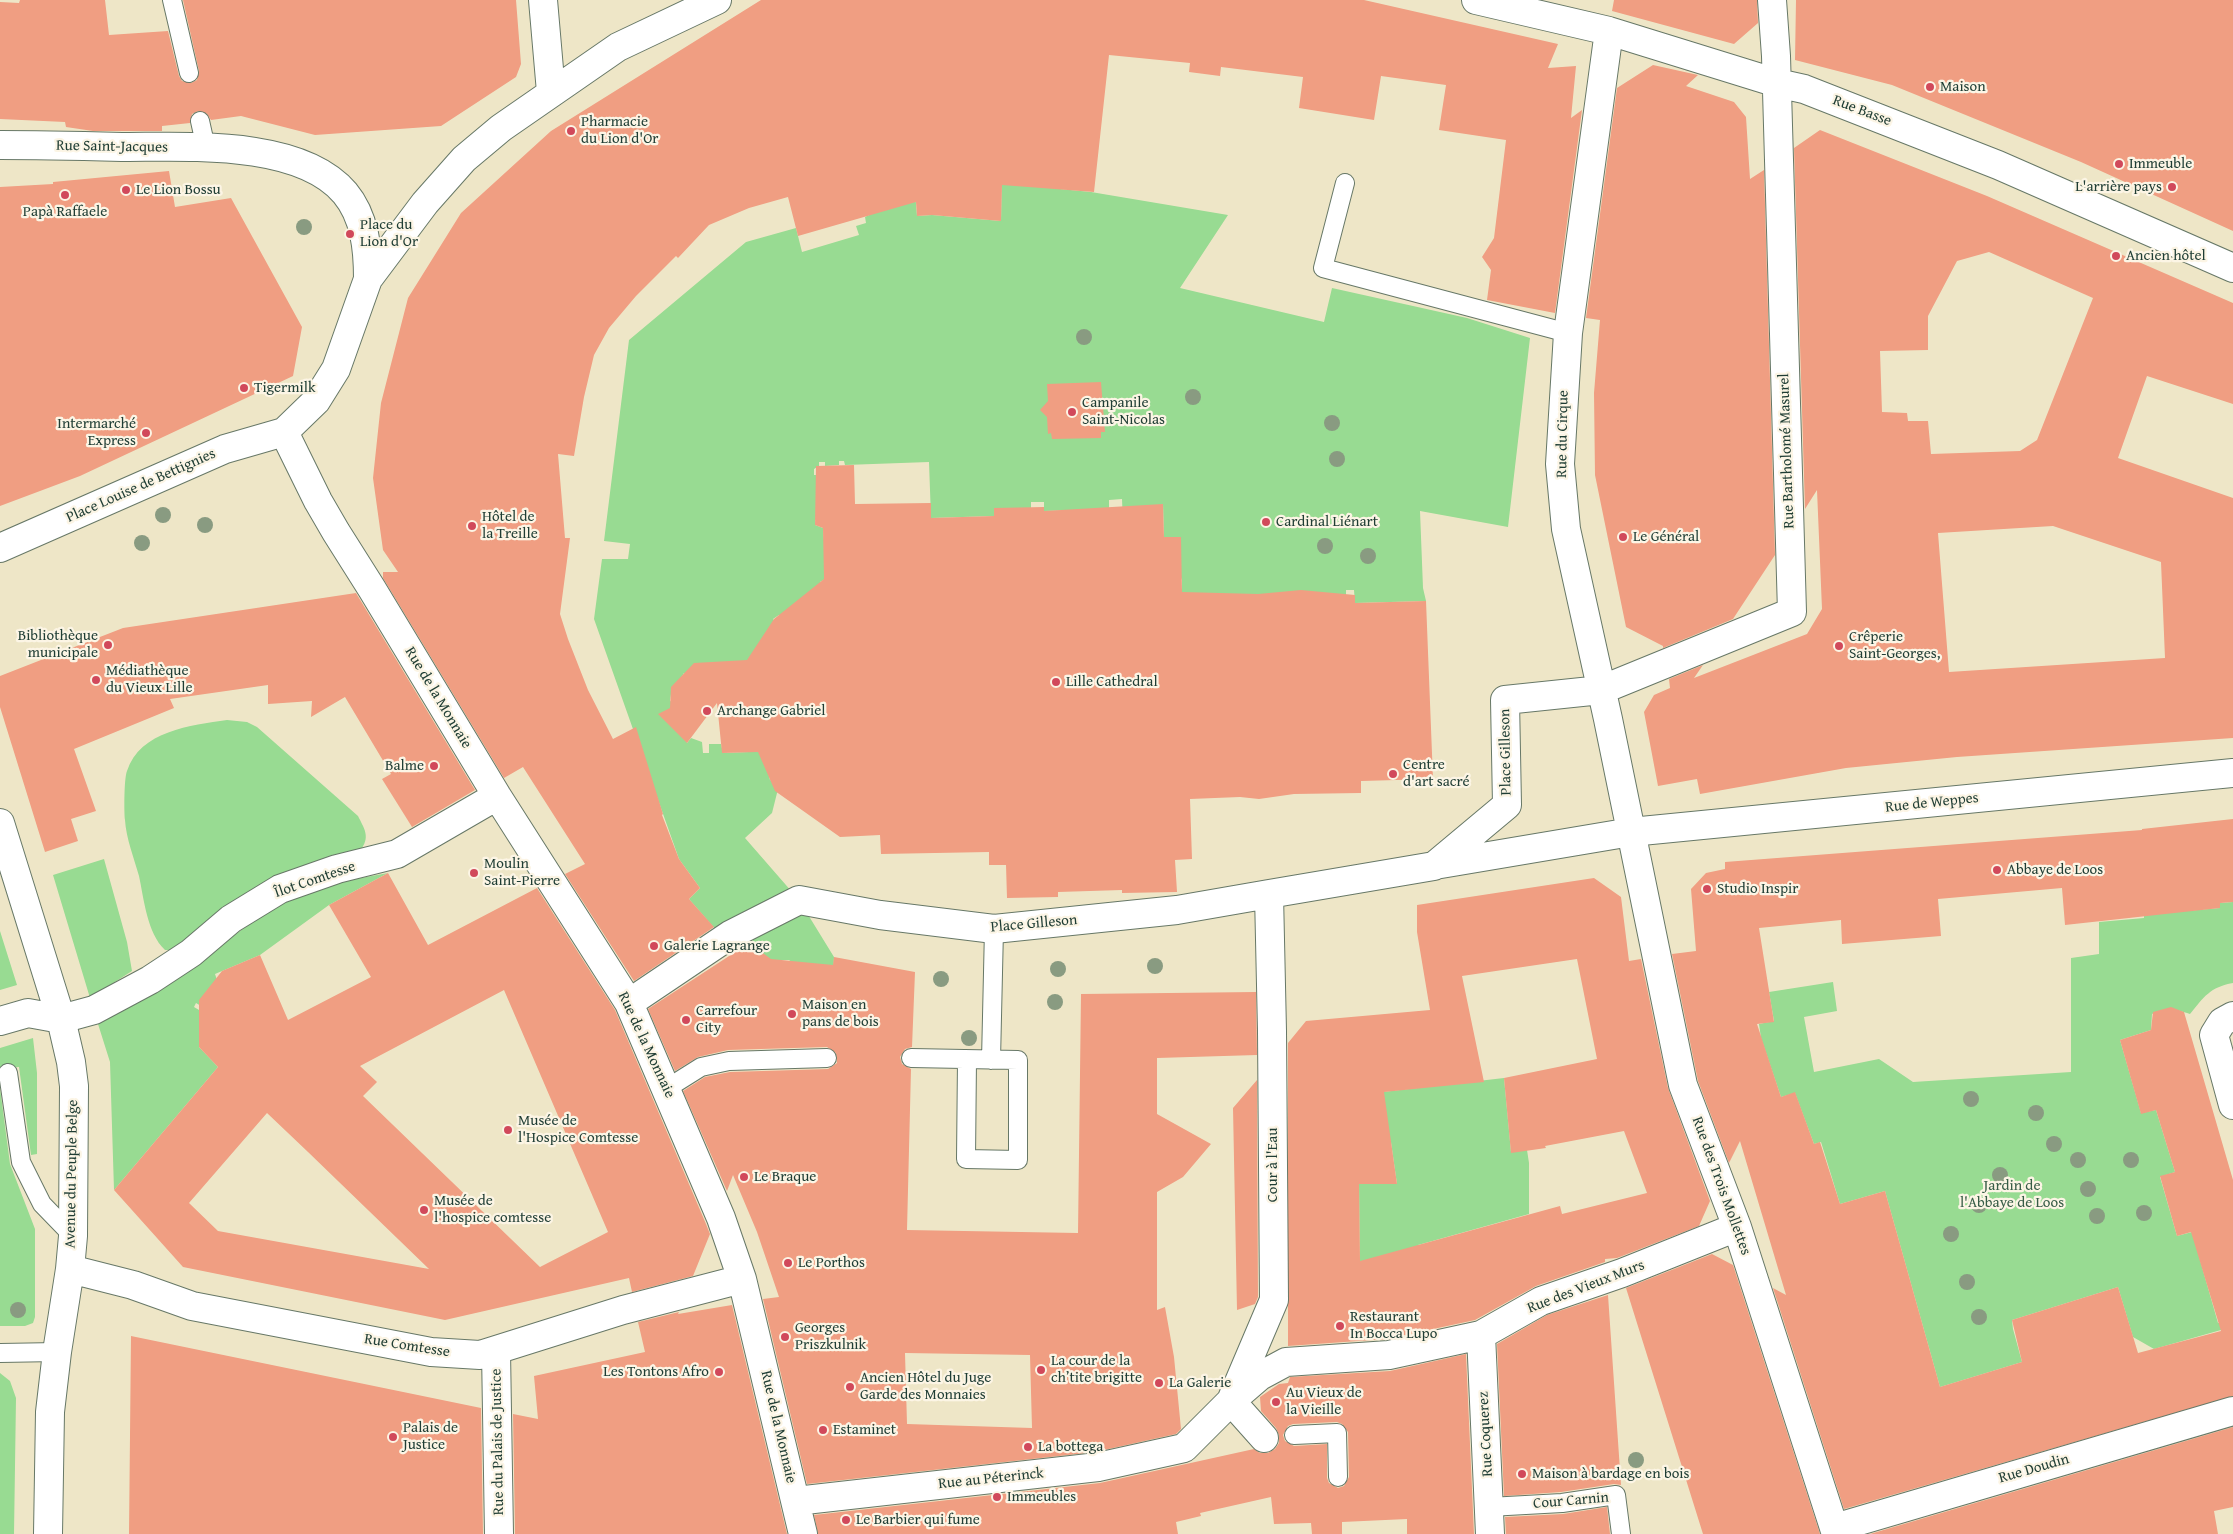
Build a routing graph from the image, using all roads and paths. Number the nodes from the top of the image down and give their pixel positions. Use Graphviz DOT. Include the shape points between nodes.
graph roads {
  1 [pos="172,0"];
  2 [pos="543,0"];
  3 [pos="717,0"];
  4 [pos="1476,0"];
  5 [pos="1772,0"];
  6 [pos="1609,31"];
  7 [pos="188,73"];
  8 [pos="1777,84"];
  9 [pos="551,92"];
  10 [pos="200,121"];
  11 [pos="0,145"];
  12 [pos="215,148"];
  13 [pos="1344,183"];
  14 [pos="2233,268"];
  15 [pos="368,279"];
  16 [pos="1568,333"];
  17 [pos="284,432"];
  18 [pos="0,548"];
  19 [pos="1601,690"];
  20 [pos="2233,773"];
  21 [pos="497,796"];
  22 [pos="0,824"];
  23 [pos="1631,832"];
  24 [pos="1434,866"];
  25 [pos="1269,894"];
  26 [pos="994,929"];
  27 [pos="629,1003"];
  28 [pos="2233,1016"];
  29 [pos="61,1018"];
  30 [pos="0,1020"];
  31 [pos="827,1058"];
  32 [pos="911,1058"];
  33 [pos="967,1060"];
  34 [pos="991,1060"];
  35 [pos="8,1072"];
  36 [pos="666,1089"];
  37 [pos="2233,1104"];
  38 [pos="1738,1228"];
  39 [pos="73,1236"];
  40 [pos="70,1269"];
  41 [pos="742,1279"];
  42 [pos="1481,1335"];
  43 [pos="496,1351"];
  44 [pos="57,1352"];
  45 [pos="0,1353"];
  46 [pos="1231,1400"];
  47 [pos="2233,1411"];
  48 [pos="1294,1435"];
  49 [pos="1264,1438"];
  50 [pos="1338,1478"];
  51 [pos="796,1501"];
  52 [pos="1490,1521"];
  53 [pos="1835,1531"];
  54 [pos="48,1534"];
  55 [pos="499,1534"];
  56 [pos="803,1534"];
  57 [pos="1622,1534"];
  1 -- 7 [label="lane"];
  2 -- 9 [label="street"];
  3 -- 9 [label="street" via="618,47"];
  4 -- 6 [label="street, Rue Basse"];
  5 -- 8 [label="street"];
  6 -- 8 [label="street, Rue Basse"];
  6 -- 16 [label="street, Rue du Cirque"];
  8 -- 14 [label="street, Rue Basse" via="1804,89 1998,164"];
  8 -- 19 [label="street, Rue Bartholomé Masurel" via="1792,612"];
  9 -- 15 [label="street" via="480,145 448,175"];
  10 -- 12 [label="lane"];
  11 -- 12 [label="street, Rue Saint-Jacques"];
  12 -- 15 [label="street" via="290,160 335,184 352,203 362,226"];
  13 -- 16 [label="lane" via="1323,268"];
  15 -- 17 [label="street, Place Louise de Bettignies" via="336,369 316,401"];
  16 -- 19 [label="street, Rue du Cirque" via="1560,464 1566,529"];
  17 -- 18 [label="street, Place Louise de Bettignies" via="225,449"];
  17 -- 21 [label="street, Rue de la Monnaie" via="318,501"];
  19 -- 23 [label="street, Rue du Cirque"];
  19 -- 24 [label="street, Place Gilleson" via="1505,700 1507,805"];
  20 -- 23 [label="street, Rue de Weppes"];
  21 -- 27 [label="street, Rue de la Monnaie"];
  21 -- 29 [label="street, Îlot Comtesse" via="397,854 280,889 231,919 191,953 150,980 94,1010"];
  22 -- 29 [label="street, Avenue du Peuple Belge"];
  23 -- 24 [label="street, Place Gilleson"];
  23 -- 38 [label="street, Rue des Trois Mollettes" via="1684,1085"];
  24 -- 25 [label="street, Place Gilleson"];
  25 -- 26 [label="street, Place Gilleson" via="1177,910"];
  25 -- 46 [label="street, Cour à l'Eau" via="1274,1300"];
  26 -- 27 [label="street, Place Gilleson" via="880,915 799,900 730,935"];
  26 -- 34 [label="lane"];
  27 -- 36 [label="street, Rue de la Monnaie"];
  28 -- 37 [label="street" via="2222,1022 2214,1035"];
  29 -- 30 [label="street" via="28,1013"];
  29 -- 39 [label="street, Avenue du Peuple Belge" via="74,1086"];
  31 -- 36 [label="lane" via="729,1061 701,1067"];
  32 -- 33 [label="lane"];
  33 -- 34 [label="lane"];
  33 -- 34 [label="lane" via="966,1159 1018,1160 1018,1060"];
  35 -- 39 [label="lane" via="21,1162 42,1204"];
  36 -- 41 [label="street, Rue de la Monnaie" via="721,1218"];
  38 -- 42 [label="street, Rue des Vieux Murs" via="1541,1301"];
  38 -- 53 [label="street, Rue des Trois Mollettes"];
  39 -- 40 [label="street, Avenue du Peuple Belge"];
  40 -- 43 [label="street, Rue Comtesse" via="211,1310 431,1352 480,1355"];
  40 -- 44 [label="street, Avenue du Peuple Belge"];
  41 -- 43 [label="street, Rue Comtesse" via="570,1325"];
  41 -- 51 [label="street, Rue de la Monnaie"];
  42 -- 46 [label="street, Rue des Vieux Murs" via="1389,1355 1286,1362 1260,1376"];
  42 -- 52 [label="street, Rue Coquerez"];
  43 -- 55 [label="street, Rue du Palais de Justice"];
  44 -- 45 [label="lane"];
  44 -- 54 [label="street, Avenue du Peuple Belge" via="50,1412"];
  46 -- 49 [label="street"];
  46 -- 51 [label="street, Rue au Péterinck" via="1184,1448 1098,1467"];
  47 -- 53 [label="street, Rue Doudin"];
  48 -- 50 [label="lane" via="1337,1433"];
  51 -- 56 [label="street, Rue de la Monnaie"];
  52 -- 57 [label="lane, Cour Carnin" via="1562,1503 1616,1495"];
}
